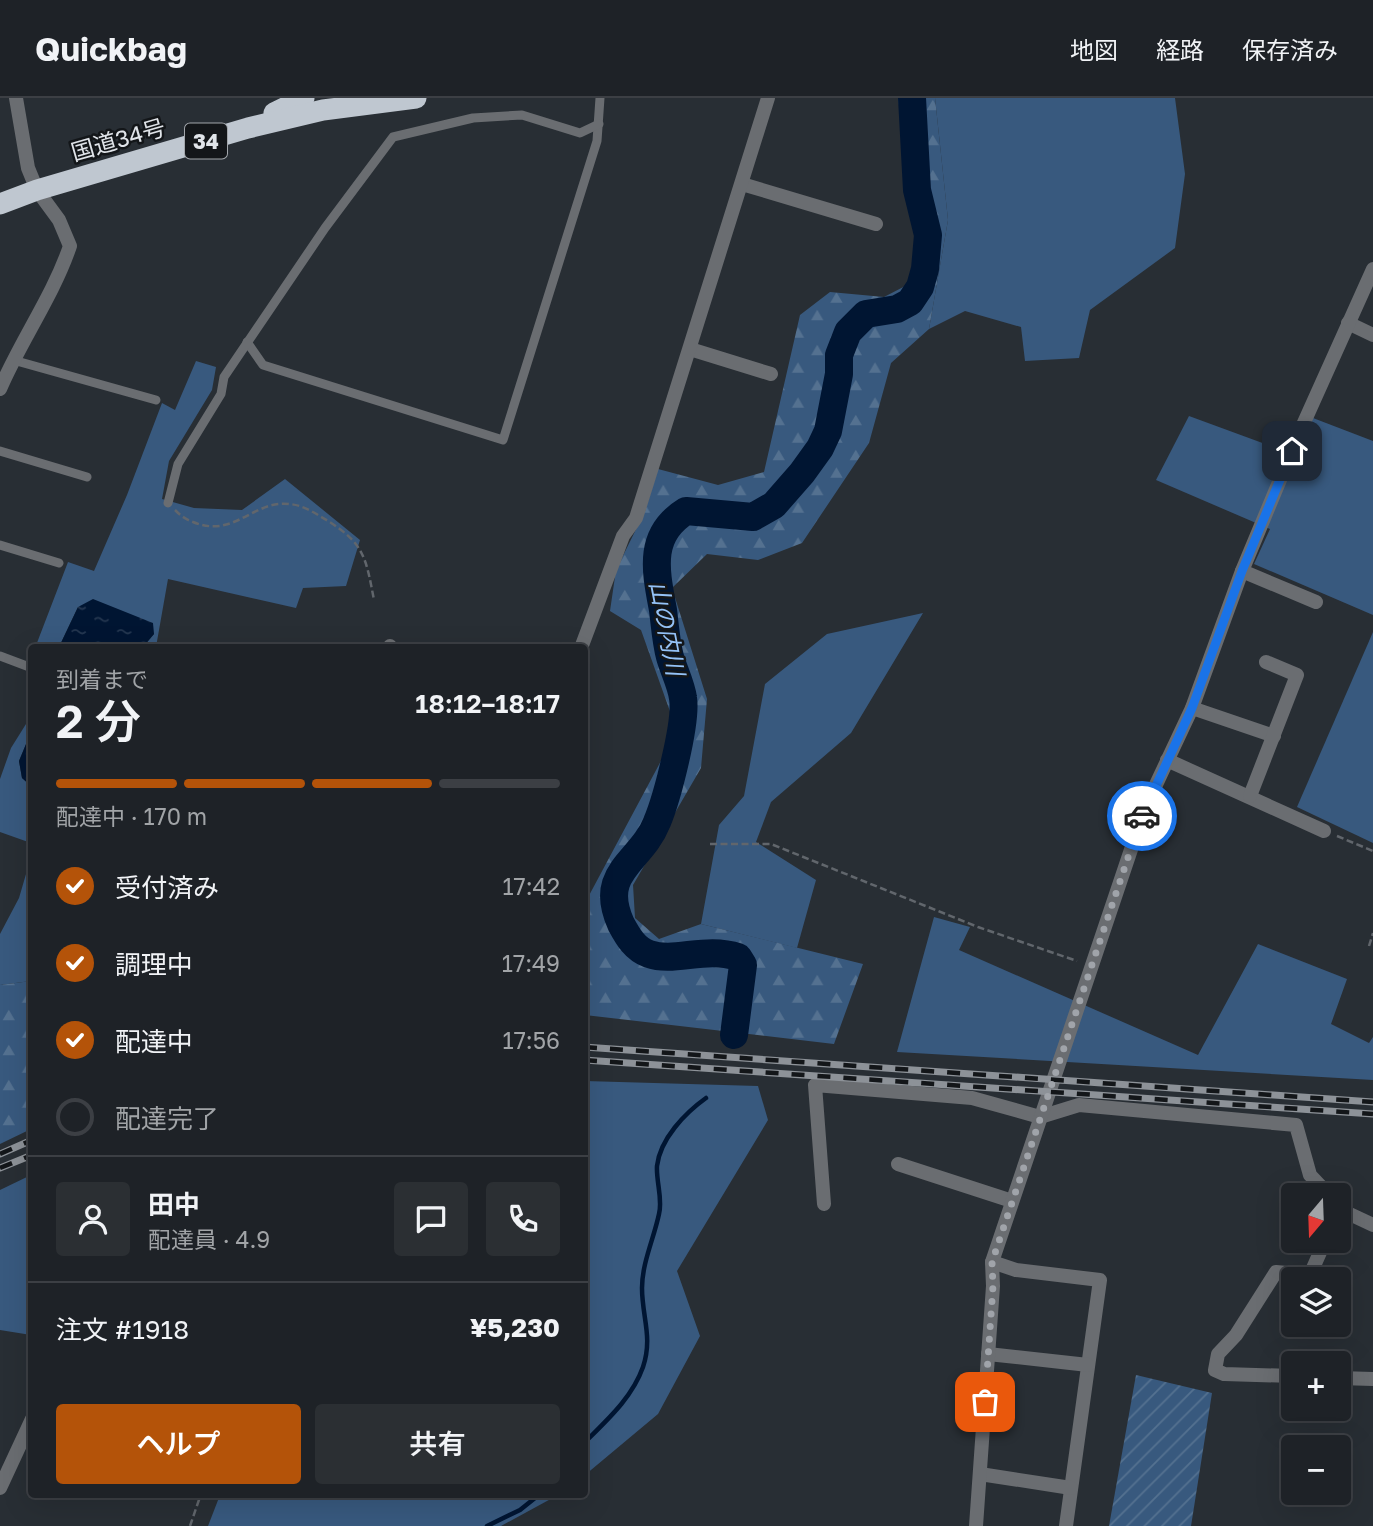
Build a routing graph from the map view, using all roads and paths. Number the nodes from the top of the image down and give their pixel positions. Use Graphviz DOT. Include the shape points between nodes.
graph roads {
  1 [pos="16,98"];
  2 [pos="304,98"];
  3 [pos="416,98"];
  4 [pos="600,98"];
  5 [pos="768,98"];
  6 [pos="599,124"];
  7 [pos="248,128"];
  8 [pos="742,184"];
  9 [pos="37,190"];
  10 [pos="0,204"];
  11 [pos="876,224"];
  12 [pos="1373,269"];
  13 [pos="1348,324"];
  14 [pos="1373,335"];
  15 [pos="247,342"];
  16 [pos="690,349"];
  17 [pos="13,360"];
  18 [pos="771,374"];
  19 [pos="0,389"];
  20 [pos="156,400"];
  21 [pos="0,451"];
  22 [pos="87,477"];
  23 [pos="168,503"];
  24 [pos="0,545"];
  25 [pos="59,564"];
  26 [pos="1242,571"];
  27 [pos="374,600"];
  28 [pos="1316,602"];
  29 [pos="582,644"];
  30 [pos="0,656"];
  31 [pos="1266,662"];
  32 [pos="28,666"];
  33 [pos="1192,708"];
  34 [pos="1275,736"];
  35 [pos="1167,760"];
  36 [pos="1250,796"];
  37 [pos="1324,831"];
  38 [pos="710,844"];
  39 [pos="1373,851"];
  40 [pos="1373,933"];
  41 [pos="1369,946"];
  42 [pos="1091,966"];
  43 [pos="1040,1117"];
  44 [pos="898,1164"];
  45 [pos="1318,1183"];
  46 [pos="1012,1201"];
  47 [pos="824,1204"];
  48 [pos="1351,1215"];
  49 [pos="1373,1225"];
  50 [pos="1320,1253"];
  51 [pos="992,1262"];
  52 [pos="988,1354"];
  53 [pos="1088,1365"];
  54 [pos="1281,1376"];
  55 [pos="1351,1378"];
  56 [pos="1373,1379"];
  57 [pos="28,1428"];
  58 [pos="980,1474"];
  59 [pos="0,1488"];
  60 [pos="1071,1488"];
  61 [pos="200,1498"];
  62 [pos="190,1526"];
  63 [pos="976,1526"];
  64 [pos="1066,1526"];
  1 -- 9 [label="street" via="28,168"];
  2 -- 7 [label="highway"];
  3 -- 7 [label="highway, 国道34号 / 34" via="323,110"];
  4 -- 6 [label="lane"];
  5 -- 8 [label="street"];
  6 -- 15 [label="lane" via="580,133 522,115 473,118 393,136"];
  6 -- 15 [label="lane" via="503,439 263,365"];
  7 -- 9 [label="highway, 国道34号 / 34"];
  8 -- 11 [label="street"];
  8 -- 16 [label="street"];
  9 -- 10 [label="highway, 国道34号 / 34"];
  9 -- 17 [label="street" via="59,220 70,246 60,275"];
  12 -- 13 [label="street"];
  13 -- 14 [label="street"];
  13 -- 26 [label="street"];
  15 -- 23 [label="lane" via="178,464"];
  16 -- 18 [label="street"];
  16 -- 29 [label="street" via="636,518 623,536"];
  17 -- 19 [label="street"];
  17 -- 20 [label="lane"];
  21 -- 22 [label="lane"];
  23 -- 27 [label="path" via="181,517 203,526 222,527 271,506 305,507 349,534 359,546"];
  24 -- 25 [label="lane"];
  26 -- 28 [label="street"];
  26 -- 33 [label="street"];
  30 -- 32 [label="lane"];
  31 -- 34 [label="street" via="1297,675"];
  33 -- 34 [label="street"];
  33 -- 35 [label="street"];
  34 -- 36 [label="street"];
  35 -- 36 [label="street"];
  35 -- 42 [label="street" via="1145,808"];
  36 -- 37 [label="street"];
  37 -- 39 [label="path"];
  38 -- 42 [label="path" via="771,844 978,927"];
  40 -- 41 [label="path"];
  42 -- 43 [label="street"];
  43 -- 45 [label="street" via="1079,1105 1296,1125 1310,1175"];
  43 -- 46 [label="street"];
  43 -- 47 [label="street" via="972,1098 815,1085"];
  44 -- 46 [label="street"];
  46 -- 51 [label="street"];
  48 -- 49 [label="street"];
  50 -- 54 [label="street" via="1310,1275 1276,1272 1236,1335 1218,1354 1214,1370"];
  51 -- 52 [label="street"];
  51 -- 53 [label="street" via="1016,1270 1100,1280"];
  52 -- 53 [label="street"];
  52 -- 58 [label="street"];
  53 -- 60 [label="street"];
  55 -- 56 [label="street"];
  57 -- 59 [label="street"];
  58 -- 60 [label="street"];
  58 -- 63 [label="street"];
  60 -- 64 [label="street"];
  61 -- 62 [label="path"];
}
